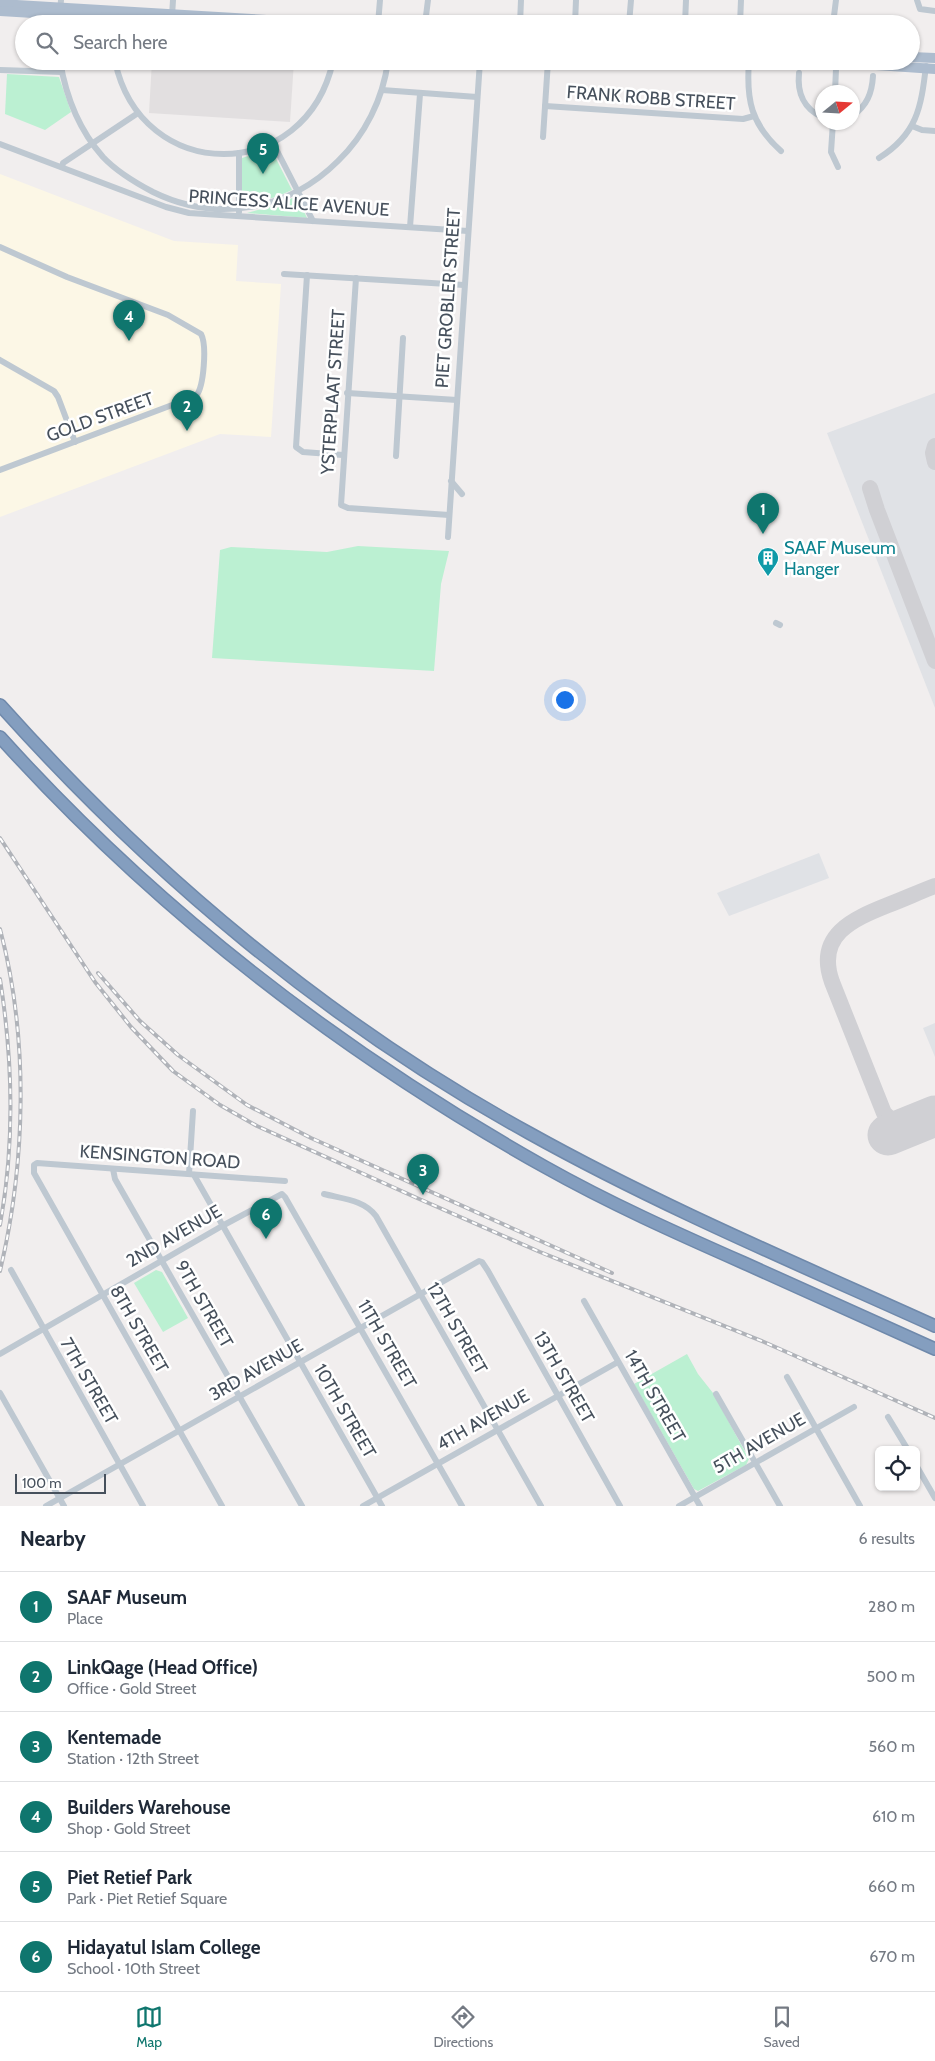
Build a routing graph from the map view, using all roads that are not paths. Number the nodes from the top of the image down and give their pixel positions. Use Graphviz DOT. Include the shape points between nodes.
graph roads {
  1 [pos="172,0"];
  2 [pos="380,0"];
  3 [pos="428,0"];
  4 [pos="521,0"];
  5 [pos="576,0"];
  6 [pos="631,0"];
  7 [pos="686,0"];
  8 [pos="742,0"];
  9 [pos="836,0"];
  10 [pos="917,0"];
  11 [pos="6,3"];
  12 [pos="0,11"];
  13 [pos="60,11"];
  14 [pos="935,11"];
  15 [pos="82,15"];
  16 [pos="124,15"];
  17 [pos="172,15"];
  18 [pos="379,15"];
  19 [pos="426,15"];
  20 [pos="520,15"];
  21 [pos="575,15"];
  22 [pos="630,15"];
  23 [pos="685,15"];
  24 [pos="741,15"];
  25 [pos="834,15"];
  26 [pos="931,58"];
  27 [pos="930,68"];
  28 [pos="0,70"];
  29 [pos="118,70"];
  30 [pos="330,70"];
  31 [pos="386,70"];
  32 [pos="479,70"];
  33 [pos="547,70"];
  34 [pos="749,70"];
  35 [pos="835,70"];
  36 [pos="62,72"];
  37 [pos="799,73"];
  38 [pos="873,76"];
  39 [pos="835,85"];
  40 [pos="382,90"];
  41 [pos="420,94"];
  42 [pos="477,97"];
  43 [pos="545,106"];
  44 [pos="860,111"];
  45 [pos="815,112"];
  46 [pos="138,113"];
  47 [pos="754,116"];
  48 [pos="912,126"];
  49 [pos="832,130"];
  50 [pos="935,130"];
  51 [pos="543,137"];
  52 [pos="93,143"];
  53 [pos="273,143"];
  54 [pos="0,144"];
  55 [pos="781,151"];
  56 [pos="239,154"];
  57 [pos="879,158"];
  58 [pos="838,166"];
  59 [pos="62,167"];
  60 [pos="146,188"];
  61 [pos="298,192"];
  62 [pos="142,198"];
  63 [pos="239,209"];
  64 [pos="238,217"];
  65 [pos="313,221"];
  66 [pos="410,227"];
  67 [pos="468,230"];
  68 [pos="0,247"];
  69 [pos="284,274"];
  70 [pos="308,275"];
  71 [pos="356,278"];
  72 [pos="464,285"];
  73 [pos="403,338"];
  74 [pos="0,360"];
  75 [pos="347,393"];
  76 [pos="400,396"];
  77 [pos="457,400"];
  78 [pos="75,442"];
  79 [pos="343,455"];
  80 [pos="396,456"];
  81 [pos="0,470"];
  82 [pos="451,481"];
  83 [pos="462,494"];
  84 [pos="449,515"];
  85 [pos="448,537"];
  86 [pos="0,705"];
  87 [pos="0,737"];
  88 [pos="193,1111"];
  89 [pos="34,1165"];
  90 [pos="112,1169"];
  91 [pos="192,1174"];
  92 [pos="285,1181"];
  93 [pos="324,1194"];
  94 [pos="286,1197"];
  95 [pos="222,1226"];
  96 [pos="162,1260"];
  97 [pos="482,1262"];
  98 [pos="11,1270"];
  99 [pos="840,1283"];
  100 [pos="102,1294"];
  101 [pos="420,1294"];
  102 [pos="584,1301"];
  103 [pos="935,1318"];
  104 [pos="935,1326"];
  105 [pos="360,1328"];
  106 [pos="42,1329"];
  107 [pos="935,1349"];
  108 [pos="0,1354"];
  109 [pos="300,1362"];
  110 [pos="618,1362"];
  111 [pos="787,1377"];
  112 [pos="0,1393"];
  113 [pos="716,1394"];
  114 [pos="557,1395"];
  115 [pos="239,1396"];
  116 [pos="854,1407"];
  117 [pos="888,1417"];
  118 [pos="816,1428"];
  119 [pos="497,1429"];
  120 [pos="179,1431"];
  121 [pos="906,1446"];
  122 [pos="755,1462"];
  123 [pos="437,1463"];
  124 [pos="119,1464"];
  125 [pos="920,1472"];
  126 [pos="695,1497"];
  127 [pos="60,1498"];
  128 [pos="377,1498"];
  129 [pos="935,1498"];
  130 [pos="46,1506"];
  131 [pos="64,1506"];
  132 [pos="143,1506"];
  133 [pos="222,1506"];
  134 [pos="302,1506"];
  135 [pos="363,1506"];
  136 [pos="382,1506"];
  137 [pos="462,1506"];
  138 [pos="541,1506"];
  139 [pos="620,1506"];
  140 [pos="679,1506"];
  141 [pos="700,1506"];
  142 [pos="780,1506"];
  143 [pos="860,1506"];
  1 -- 17 [label="street"];
  2 -- 18 [label="street"];
  3 -- 19 [label="street"];
  4 -- 20 [label="street"];
  5 -- 21 [label="street"];
  6 -- 22 [label="street"];
  7 -- 23 [label="street"];
  8 -- 24 [label="street"];
  9 -- 25 [label="street"];
  10 -- 14 [label="street" via="920,9"];
  11 -- 13 [label="main road"];
  12 -- 13 [label="main road"];
  13 -- 15 [label="main road"];
  13 -- 16 [label="main road"];
  26 -- 27 [label="street"];
  27 -- 48 [label="street"];
  28 -- 36 [label="street"];
  29 -- 46 [label="street" via="123,88"];
  30 -- 53 [label="street" via="324,88 307,115"];
  31 -- 40 [label="street"];
  32 -- 42 [label="street, PIET GROBLER STREET"];
  33 -- 43 [label="street"];
  34 -- 47 [label="street" via="748,94"];
  35 -- 39 [label="street"];
  36 -- 52 [label="street" via="72,108"];
  37 -- 45 [label="street" via="803,101"];
  38 -- 44 [label="street" via="870,95"];
  40 -- 41 [label="street"];
  40 -- 61 [label="street" via="370,119 350,149 322,176"];
  41 -- 42 [label="street"];
  41 -- 66 [label="street"];
  42 -- 67 [label="street, PIET GROBLER STREET"];
  43 -- 47 [label="street, FRANK ROBB STREET" via="743,119"];
  43 -- 51 [label="street"];
  46 -- 52 [label="street"];
  46 -- 56 [label="street" via="159,133 186,147 214,154"];
  47 -- 55 [label="street" via="766,136"];
  48 -- 50 [label="street"];
  48 -- 57 [label="street" via="900,142"];
  49 -- 58 [label="street" via="831,152"];
  52 -- 59 [label="street" via="63,163"];
  52 -- 60 [label="street" via="114,167"];
  53 -- 56 [label="street"];
  53 -- 61 [label="street"];
  54 -- 59 [label="street, PRINCESS ALICE AVENUE"];
  56 -- 63 [label="street"];
  59 -- 62 [label="street, PRINCESS ALICE AVENUE"];
  60 -- 62 [label="street"];
  60 -- 63 [label="street" via="189,205"];
  61 -- 63 [label="street" via="270,204"];
  61 -- 65 [label="street"];
  62 -- 64 [label="street, PRINCESS ALICE AVENUE" via="189,213"];
  63 -- 64 [label="street"];
  64 -- 65 [label="street, PRINCESS ALICE AVENUE"];
  65 -- 66 [label="street, PRINCESS ALICE AVENUE"];
  66 -- 67 [label="street, PRINCESS ALICE AVENUE"];
  67 -- 72 [label="street, PIET GROBLER STREET"];
  68 -- 78 [label="street, GOLD STREET" via="178,319 204,339 201,386 196,396"];
  69 -- 70 [label="street"];
  70 -- 71 [label="street"];
  70 -- 79 [label="street" via="296,447 302,452"];
  71 -- 72 [label="street"];
  71 -- 75 [label="street, YSTERPLAAT STREET"];
  72 -- 77 [label="street, PIET GROBLER STREET"];
  73 -- 76 [label="street"];
  74 -- 78 [label="street" via="54,391"];
  75 -- 76 [label="street"];
  75 -- 79 [label="street, YSTERPLAAT STREET"];
  76 -- 77 [label="street"];
  76 -- 80 [label="street"];
  77 -- 82 [label="street, PIET GROBLER STREET"];
  78 -- 81 [label="street, GOLD STREET"];
  79 -- 84 [label="street, YSTERPLAAT STREET" via="340,500 344,507"];
  82 -- 83 [label="street"];
  82 -- 84 [label="street, PIET GROBLER STREET"];
  84 -- 85 [label="street, PIET GROBLER STREET"];
  86 -- 99 [label="highway" via="90,800 215,915 382,1041 526,1132 613,1178"];
  87 -- 107 [label="highway" via="64,805 150,887 322,1026 414,1089 547,1168 680,1235"];
  88 -- 91 [label="street"];
  89 -- 90 [label="street, KENSINGTON ROAD"];
  89 -- 100 [label="street, 8TH STREET" via="34,1173"];
  90 -- 91 [label="street, KENSINGTON ROAD"];
  90 -- 96 [label="street, 9TH STREET" via="114,1179"];
  91 -- 92 [label="street, KENSINGTON ROAD"];
  91 -- 95 [label="street, 10TH STREET"];
  93 -- 101 [label="street, 12TH STREET" via="363,1203 370,1208"];
  94 -- 95 [label="street, 2ND AVENUE" via="278,1195"];
  94 -- 105 [label="street, 11TH STREET"];
  95 -- 96 [label="street, 2ND AVENUE"];
  95 -- 109 [label="street, 10TH STREET"];
  96 -- 100 [label="street, 2ND AVENUE"];
  96 -- 115 [label="street, 9TH STREET"];
  97 -- 101 [label="street, 3RD AVENUE"];
  97 -- 114 [label="street, 13TH STREET"];
  98 -- 106 [label="street, 7TH STREET"];
  99 -- 103 [label="highway"];
  99 -- 104 [label="highway"];
  100 -- 106 [label="street, 2ND AVENUE"];
  100 -- 120 [label="street, 8TH STREET"];
  101 -- 105 [label="street, 3RD AVENUE"];
  101 -- 119 [label="street, 12TH STREET"];
  102 -- 110 [label="street, 14TH STREET"];
  105 -- 109 [label="street, 3RD AVENUE"];
  105 -- 123 [label="street, 11TH STREET"];
  106 -- 108 [label="street, 2ND AVENUE"];
  106 -- 124 [label="street, 7TH STREET"];
  109 -- 115 [label="street, 3RD AVENUE"];
  109 -- 128 [label="street, 10TH STREET"];
  110 -- 114 [label="street, 4TH AVENUE"];
  110 -- 126 [label="street, 14TH STREET"];
  111 -- 118 [label="street"];
  112 -- 127 [label="street"];
  113 -- 122 [label="street"];
  114 -- 119 [label="street, 4TH AVENUE"];
  114 -- 139 [label="street, 13TH STREET"];
  115 -- 120 [label="street, 3RD AVENUE"];
  115 -- 134 [label="street, 9TH STREET"];
  116 -- 118 [label="street, 5TH AVENUE"];
  117 -- 121 [label="street"];
  118 -- 122 [label="street, 5TH AVENUE"];
  118 -- 143 [label="street"];
  119 -- 123 [label="street, 4TH AVENUE"];
  119 -- 138 [label="street, 12TH STREET"];
  120 -- 124 [label="street, 3RD AVENUE"];
  120 -- 133 [label="street, 8TH STREET"];
  122 -- 126 [label="street, 5TH AVENUE"];
  122 -- 142 [label="street"];
  123 -- 128 [label="street, 4TH AVENUE"];
  123 -- 137 [label="street, 11TH STREET"];
  124 -- 127 [label="street, 3RD AVENUE"];
  124 -- 132 [label="street, 7TH STREET"];
  125 -- 129 [label="street"];
  126 -- 140 [label="street, 5TH AVENUE"];
  126 -- 141 [label="street, 14TH STREET"];
  127 -- 130 [label="street, 3RD AVENUE"];
  127 -- 131 [label="street"];
  128 -- 135 [label="street, 4TH AVENUE"];
  128 -- 136 [label="street, 10TH STREET"];
}
